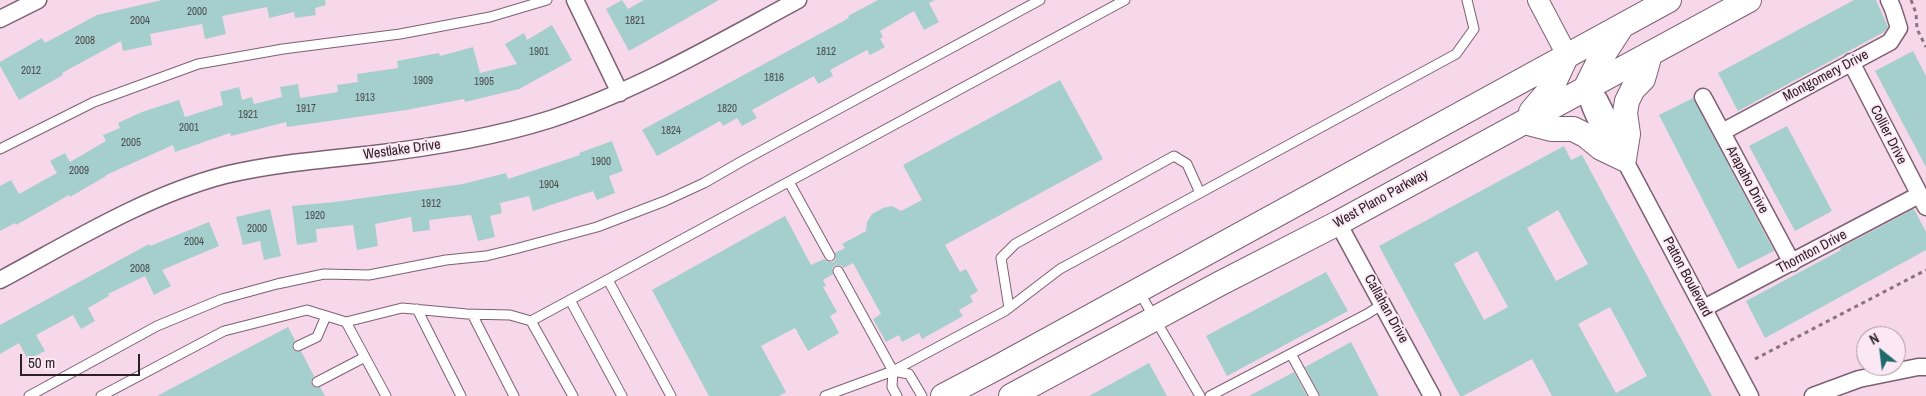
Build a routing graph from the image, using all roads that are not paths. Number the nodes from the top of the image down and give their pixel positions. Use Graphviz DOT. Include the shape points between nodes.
graph roads {
  1 [pos="38,0"];
  2 [pos="547,0"];
  3 [pos="575,0"];
  4 [pos="798,0"];
  5 [pos="1040,0"];
  6 [pos="1125,0"];
  7 [pos="1467,0"];
  8 [pos="1538,0"];
  9 [pos="1669,0"];
  10 [pos="1749,0"];
  11 [pos="1889,0"];
  12 [pos="0,18"];
  13 [pos="1623,25"];
  14 [pos="1650,54"];
  15 [pos="1567,55"];
  16 [pos="1851,62"];
  17 [pos="1598,63"];
  18 [pos="1622,69"];
  19 [pos="1534,73"];
  20 [pos="1558,78"];
  21 [pos="1585,89"];
  22 [pos="620,93"];
  23 [pos="1703,97"];
  24 [pos="1524,122"];
  25 [pos="1722,132"];
  26 [pos="0,149"];
  27 [pos="1624,159"];
  28 [pos="789,182"];
  29 [pos="1200,193"];
  30 [pos="1923,201"];
  31 [pos="1338,223"];
  32 [pos="830,256"];
  33 [pos="1792,263"];
  34 [pos="838,271"];
  35 [pos="0,280"];
  36 [pos="608,280"];
  37 [pos="1138,290"];
  38 [pos="570,300"];
  39 [pos="1383,304"];
  40 [pos="1009,308"];
  41 [pos="1704,308"];
  42 [pos="416,309"];
  43 [pos="472,314"];
  44 [pos="326,316"];
  45 [pos="1155,318"];
  46 [pos="531,321"];
  47 [pos="346,322"];
  48 [pos="298,346"];
  49 [pos="1292,354"];
  50 [pos="365,357"];
  51 [pos="1926,367"];
  52 [pos="893,371"];
  53 [pos="317,382"];
  54 [pos="29,396"];
  55 [pos="101,396"];
  56 [pos="386,396"];
  57 [pos="461,396"];
  58 [pos="514,396"];
  59 [pos="573,396"];
  60 [pos="622,396"];
  61 [pos="671,396"];
  62 [pos="825,396"];
  63 [pos="897,396"];
  64 [pos="922,396"];
  65 [pos="943,396"];
  66 [pos="1012,396"];
  67 [pos="1200,396"];
  68 [pos="1210,396"];
  69 [pos="1314,396"];
  70 [pos="1432,396"];
  71 [pos="1750,396"];
  72 [pos="1813,396"];
  1 -- 12 [label="street"];
  2 -- 26 [label="lane" via="490,17 400,34 198,64 94,102"];
  3 -- 22 [label="street"];
  4 -- 22 [label="street, Westlake Drive" via="658,76"];
  5 -- 54 [label="lane" via="704,183 597,227 486,256 369,275 324,274 222,299 157,326"];
  6 -- 28 [label="lane"];
  7 -- 29 [label="lane" via="1474,29 1456,54"];
  8 -- 15 [label="street"];
  9 -- 13 [label="main road"];
  10 -- 14 [label="main road, West Plano Parkway"];
  11 -- 16 [label="street, Montgomery Drive" via="1898,28 1890,42"];
  13 -- 15 [label="main road"];
  13 -- 17 [label="main road"];
  14 -- 18 [label="main road, West Plano Parkway"];
  14 -- 27 [label="main road" via="1643,79 1627,100 1628,134"];
  15 -- 17 [label="main road"];
  15 -- 19 [label="main road"];
  15 -- 20 [label="main road"];
  16 -- 25 [label="street, Montgomery Drive"];
  16 -- 30 [label="street, Collier Drive"];
  17 -- 18 [label="main road"];
  17 -- 21 [label="main road"];
  18 -- 21 [label="main road, West Plano Parkway"];
  19 -- 20 [label="main road"];
  19 -- 37 [label="main road"];
  20 -- 21 [label="main road"];
  20 -- 24 [label="main road"];
  21 -- 24 [label="main road, West Plano Parkway"];
  21 -- 27 [label="street, Patton Boulevard" via="1588,104 1609,144"];
  22 -- 35 [label="street, Westlake Drive" via="550,119 476,139 255,169 216,178 123,214"];
  23 -- 25 [label="street, Arapaho Drive"];
  24 -- 27 [label="main road" via="1551,129 1573,130"];
  24 -- 31 [label="main road, West Plano Parkway"];
  25 -- 33 [label="street, Arapaho Drive"];
  27 -- 41 [label="street, Patton Boulevard"];
  28 -- 32 [label="lane"];
  28 -- 36 [label="lane"];
  29 -- 40 [label="lane" via="1060,270"];
  29 -- 40 [label="lane" via="1186,164 1174,156 1015,244 1001,258"];
  30 -- 33 [label="street, Thornton Drive"];
  31 -- 39 [label="street, Callahan Drive"];
  31 -- 45 [label="main road, West Plano Parkway"];
  33 -- 41 [label="street, Thornton Drive"];
  34 -- 52 [label="lane"];
  36 -- 38 [label="lane"];
  36 -- 61 [label="lane"];
  37 -- 45 [label="lane"];
  37 -- 65 [label="main road"];
  38 -- 46 [label="lane"];
  38 -- 60 [label="lane"];
  39 -- 49 [label="lane"];
  39 -- 70 [label="street, Callahan Drive"];
  40 -- 52 [label="lane"];
  41 -- 71 [label="street, Patton Boulevard"];
  42 -- 43 [label="lane"];
  42 -- 47 [label="lane" via="402,308"];
  42 -- 57 [label="lane"];
  43 -- 46 [label="lane" via="510,315"];
  43 -- 58 [label="lane"];
  44 -- 47 [label="lane"];
  44 -- 48 [label="lane" via="317,337"];
  44 -- 55 [label="lane" via="307,310 224,331"];
  45 -- 66 [label="main road, West Plano Parkway"];
  45 -- 67 [label="lane"];
  46 -- 59 [label="lane"];
  47 -- 50 [label="lane"];
  49 -- 68 [label="lane"];
  49 -- 69 [label="lane"];
  50 -- 53 [label="lane"];
  50 -- 56 [label="lane"];
  51 -- 72 [label="street" via="1859,379"];
  52 -- 62 [label="lane"];
  52 -- 63 [label="lane" via="892,388"];
  52 -- 64 [label="lane" via="909,374"];
}
